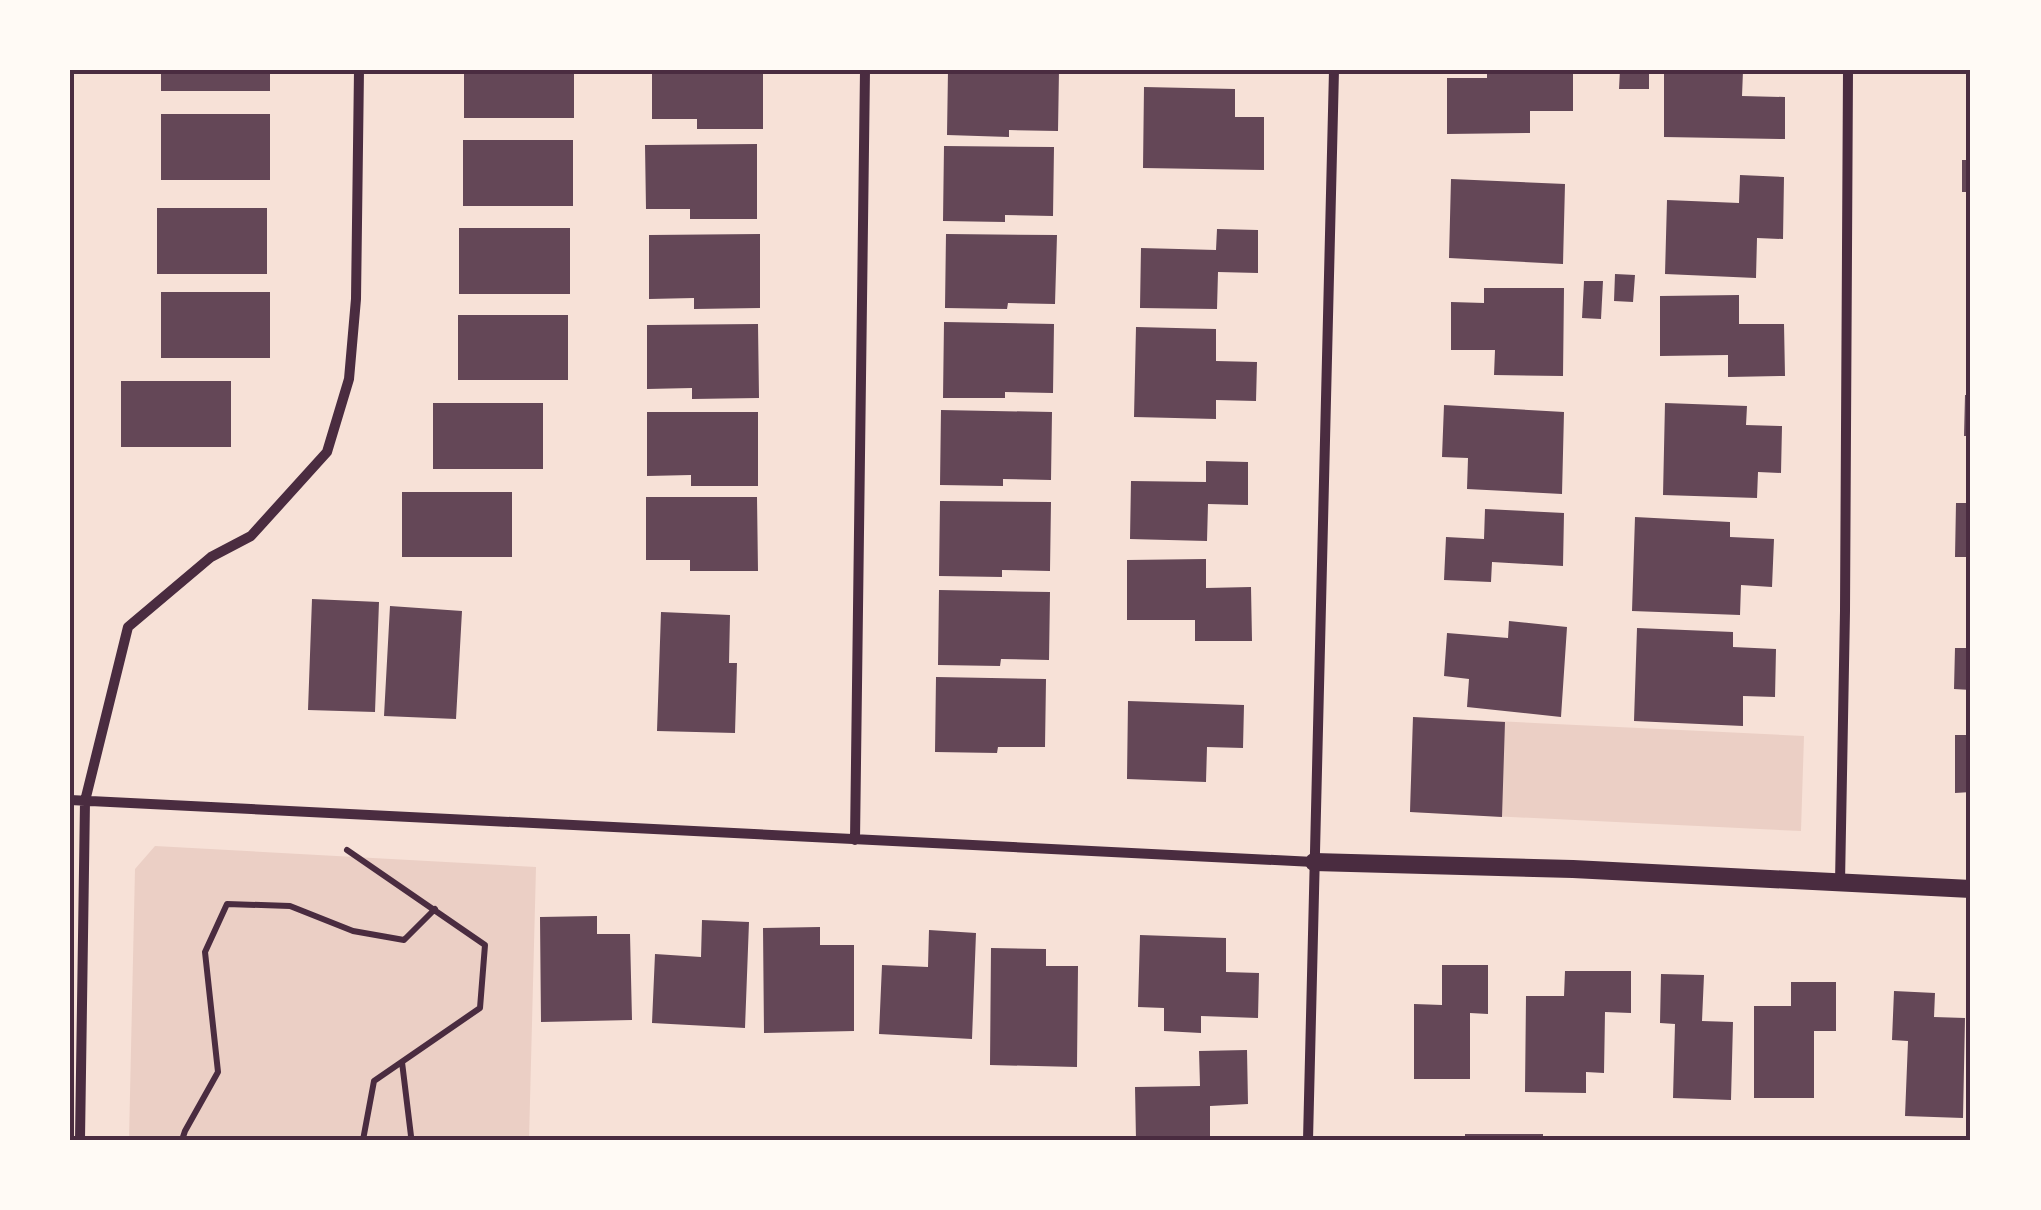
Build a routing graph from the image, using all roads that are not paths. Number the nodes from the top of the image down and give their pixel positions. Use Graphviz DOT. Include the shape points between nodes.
graph roads {
  1 [pos="360,70"];
  2 [pos="865,70"];
  3 [pos="1334,70"];
  4 [pos="1848,70"];
  5 [pos="70,800"];
  6 [pos="86,801"];
  7 [pos="855,840"];
  8 [pos="1314,862"];
  9 [pos="1840,884"];
  10 [pos="1971,889"];
  11 [pos="80,1140"];
  12 [pos="1308,1140"];
  1 -- 6 [label="street" via="349,379 326,452 251,536 211,557 128,627"];
  2 -- 7 [label="street"];
  3 -- 8 [label="street"];
  4 -- 9 [label="street"];
  5 -- 6 [label="street"];
  6 -- 7 [label="street"];
  6 -- 11 [label="street"];
  7 -- 8 [label="street"];
  8 -- 9 [label="street"];
  8 -- 12 [label="street"];
  9 -- 10 [label="street"];
}
